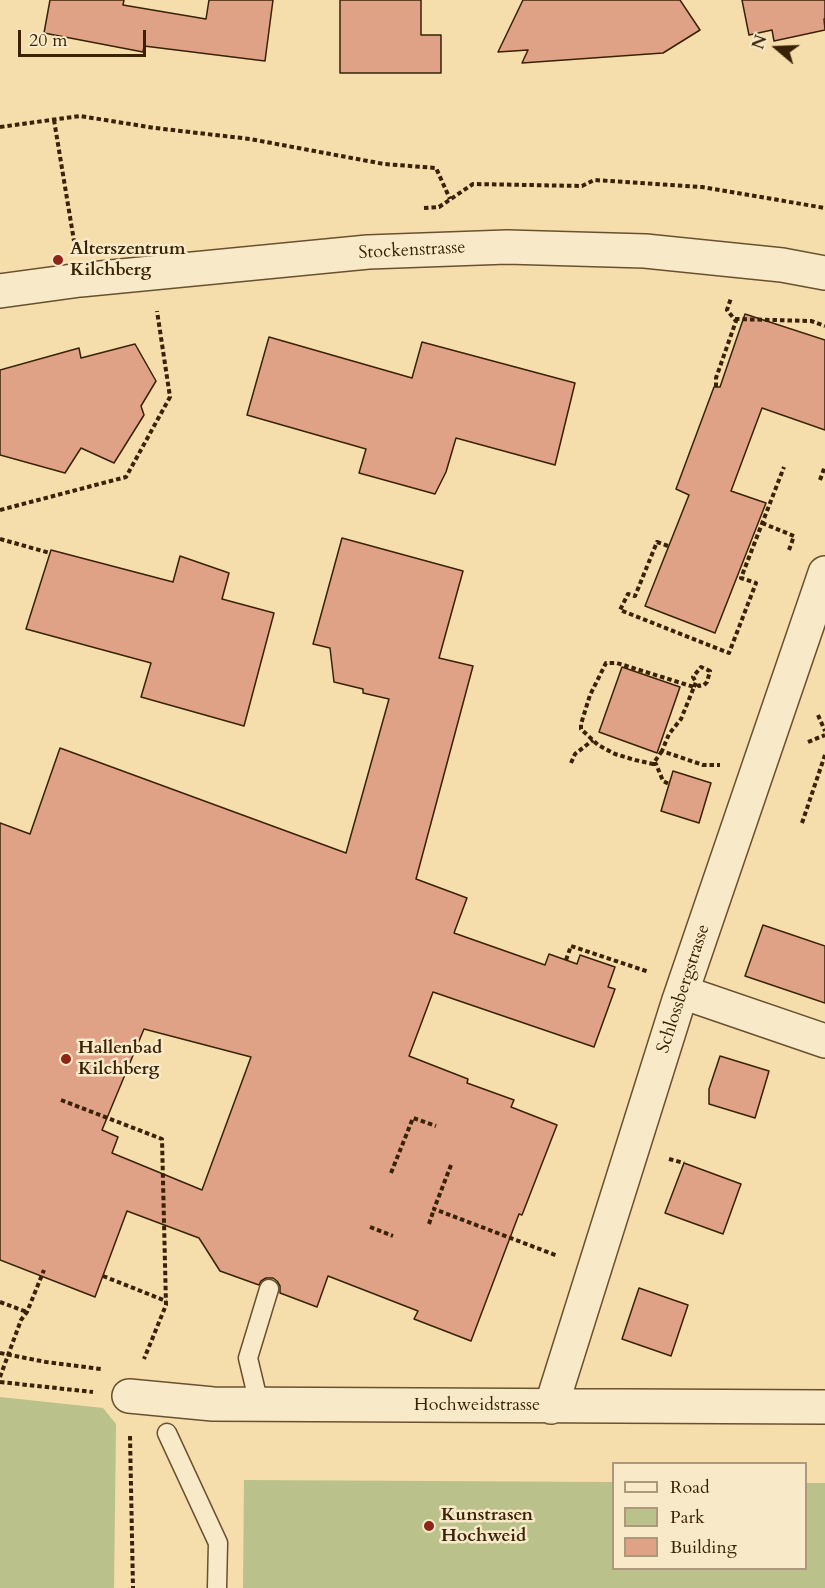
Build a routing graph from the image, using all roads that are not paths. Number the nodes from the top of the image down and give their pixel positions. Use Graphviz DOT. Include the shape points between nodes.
graph roads {
  1 [pos="825,273"];
  2 [pos="0,291"];
  3 [pos="825,573"];
  4 [pos="682,992"];
  5 [pos="825,1041"];
  6 [pos="269,1289"];
  7 [pos="129,1396"];
  8 [pos="259,1404"];
  9 [pos="551,1407"];
  10 [pos="825,1407"];
  11 [pos="168,1433"];
  12 [pos="217,1588"];
  1 -- 2 [label="street, Stockenstrasse" via="645,251 507,247 368,252"];
  3 -- 4 [label="street, Schlossbergstrasse"];
  4 -- 5 [label="street"];
  4 -- 9 [label="street, Schlossbergstrasse"];
  6 -- 8 [label="lane" via="248,1358"];
  7 -- 8 [label="street, Hochweidstrasse"];
  8 -- 9 [label="street, Hochweidstrasse"];
  9 -- 10 [label="street, Hochweidstrasse"];
  11 -- 12 [label="lane" via="218,1544"];
}
